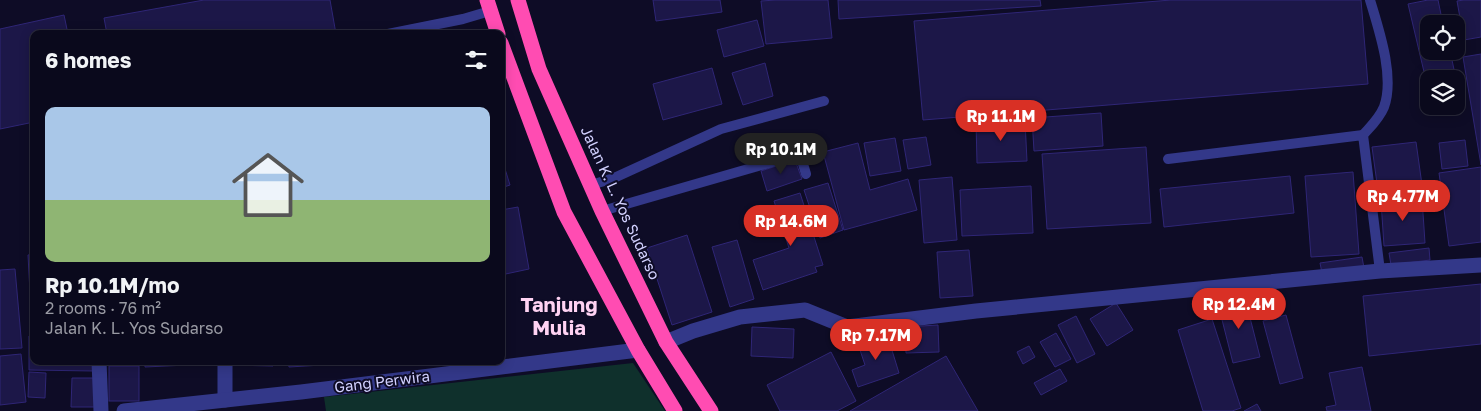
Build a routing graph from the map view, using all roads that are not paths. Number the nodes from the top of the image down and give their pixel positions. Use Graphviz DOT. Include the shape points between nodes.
graph roads {
  1 [pos="518,0"];
  2 [pos="1370,0"];
  3 [pos="488,6"];
  4 [pos="408,30"];
  5 [pos="497,30"];
  6 [pos="505,54"];
  7 [pos="824,101"];
  8 [pos="1363,135"];
  9 [pos="1168,159"];
  10 [pos="806,174"];
  11 [pos="591,185"];
  12 [pos="602,211"];
  13 [pos="1481,265"];
  14 [pos="1380,271"];
  15 [pos="666,342"];
  16 [pos="638,350"];
  17 [pos="99,365"];
  18 [pos="224,365"];
  19 [pos="226,400"];
  20 [pos="101,411"];
  21 [pos="124,411"];
  22 [pos="675,411"];
  23 [pos="711,411"];
  1 -- 11 [label="highway, Jalan K. L. Yos Sudarso" via="538,69"];
  2 -- 8 [label="lane" via="1388,80 1384,107"];
  3 -- 4 [label="lane" via="463,19"];
  3 -- 5 [label="highway"];
  6 -- 16 [label="highway" via="564,212"];
  7 -- 11 [label="lane" via="721,129 614,178"];
  8 -- 9 [label="lane"];
  8 -- 14 [label="lane"];
  10 -- 12 [label="lane" via="800,154"];
  11 -- 12 [label="highway, Jalan K. L. Yos Sudarso"];
  12 -- 15 [label="highway, Jalan K. L. Yos Sudarso"];
  13 -- 14 [label="street"];
  14 -- 15 [label="street" via="847,326 806,310 740,317"];
  15 -- 23 [label="highway, Jalan K. L. Yos Sudarso"];
  16 -- 19 [label="street, Gang Perwira"];
  16 -- 22 [label="highway"];
  17 -- 20 [label="street"];
  18 -- 19 [label="street"];
  19 -- 21 [label="street, Gang Perwira"];
}
